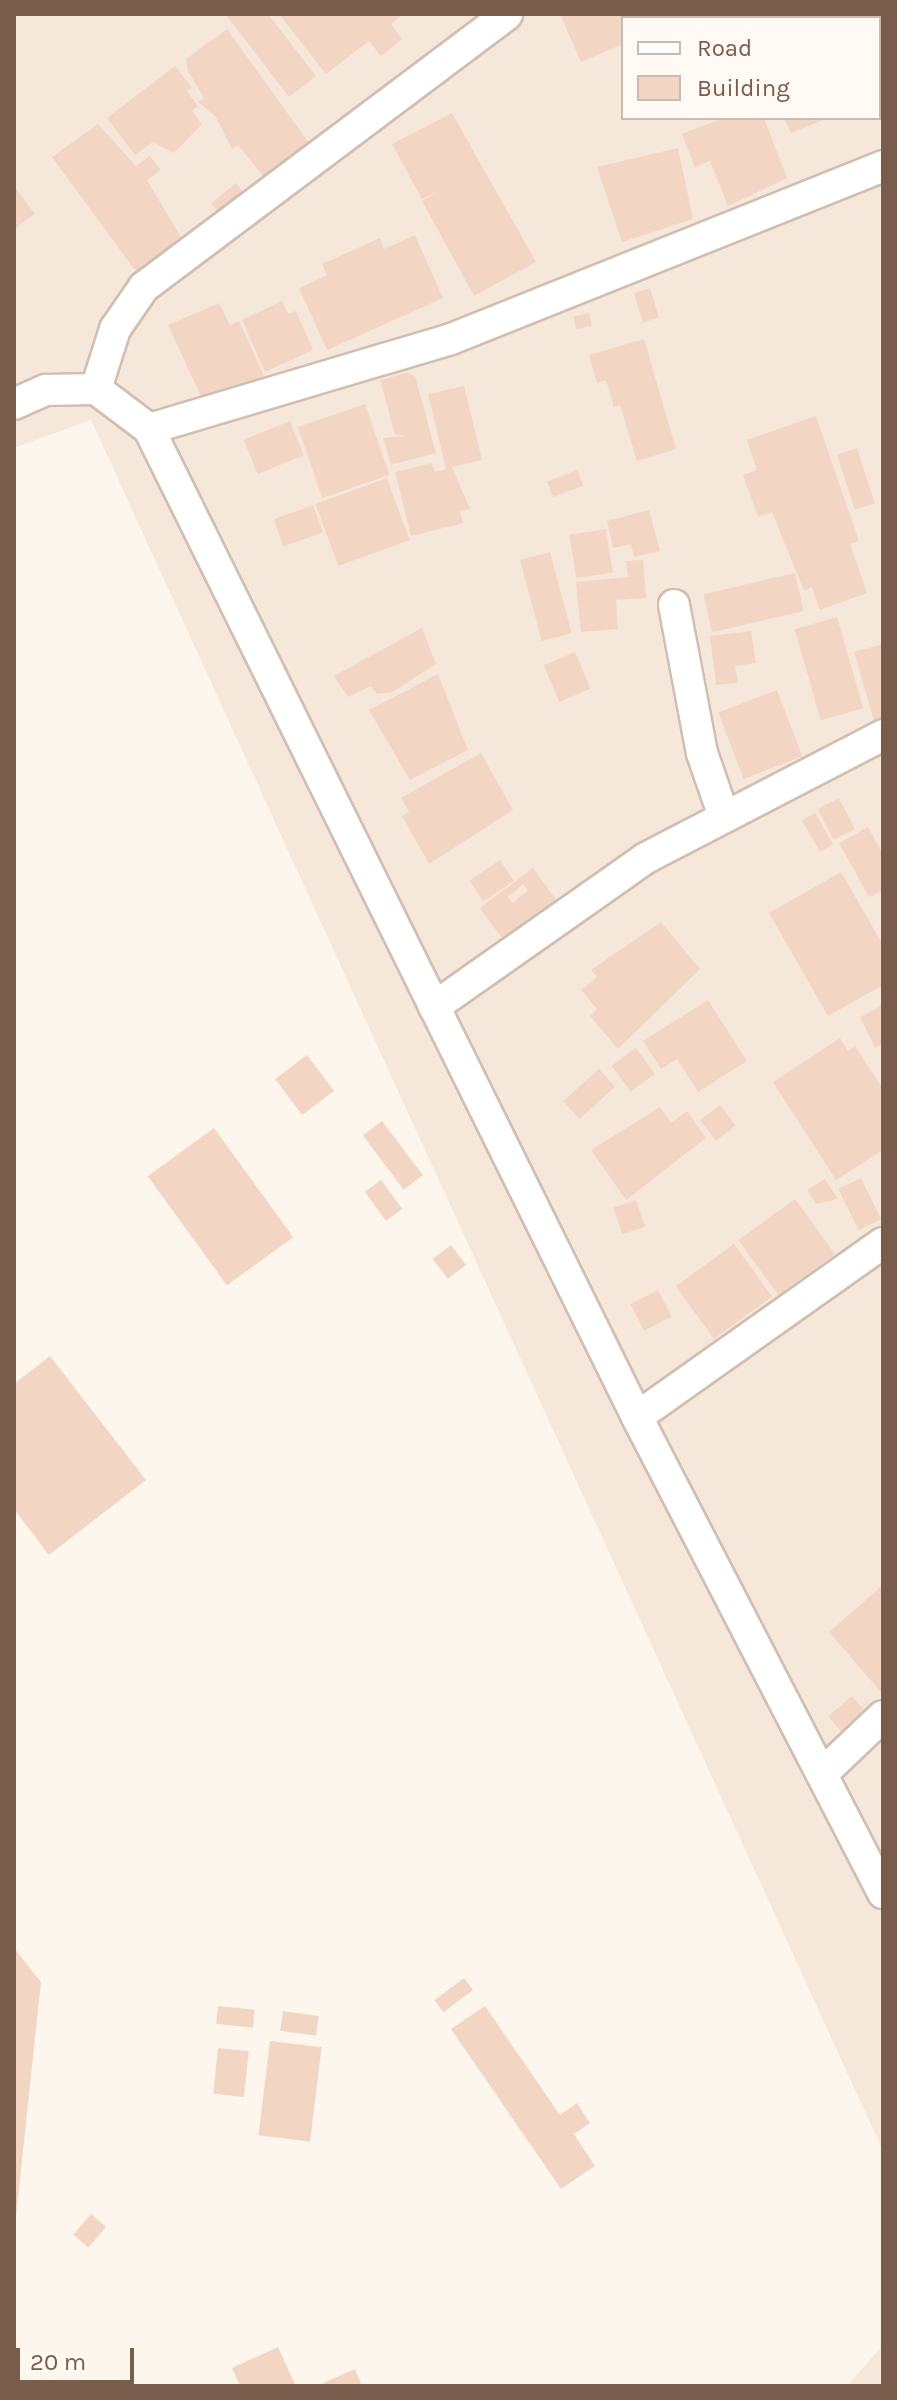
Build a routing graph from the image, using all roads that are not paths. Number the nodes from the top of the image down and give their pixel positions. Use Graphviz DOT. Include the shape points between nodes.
graph roads {
  1 [pos="507,14"];
  2 [pos="883,166"];
  3 [pos="96,389"];
  4 [pos="14,404"];
  5 [pos="149,429"];
  6 [pos="674,605"];
  7 [pos="883,735"];
  8 [pos="723,814"];
  9 [pos="434,1007"];
  10 [pos="883,1243"];
  11 [pos="637,1417"];
  12 [pos="883,1716"];
  13 [pos="824,1772"];
  14 [pos="883,1893"];
  1 -- 3 [label="street" via="144,287 115,329"];
  2 -- 5 [label="street" via="451,339"];
  3 -- 4 [label="street" via="46,390"];
  3 -- 5 [label="street"];
  5 -- 9 [label="street"];
  6 -- 8 [label="street" via="702,753"];
  7 -- 8 [label="street"];
  8 -- 9 [label="street" via="646,858"];
  9 -- 11 [label="street"];
  10 -- 11 [label="street"];
  11 -- 13 [label="street"];
  12 -- 13 [label="street"];
  13 -- 14 [label="street"];
}
